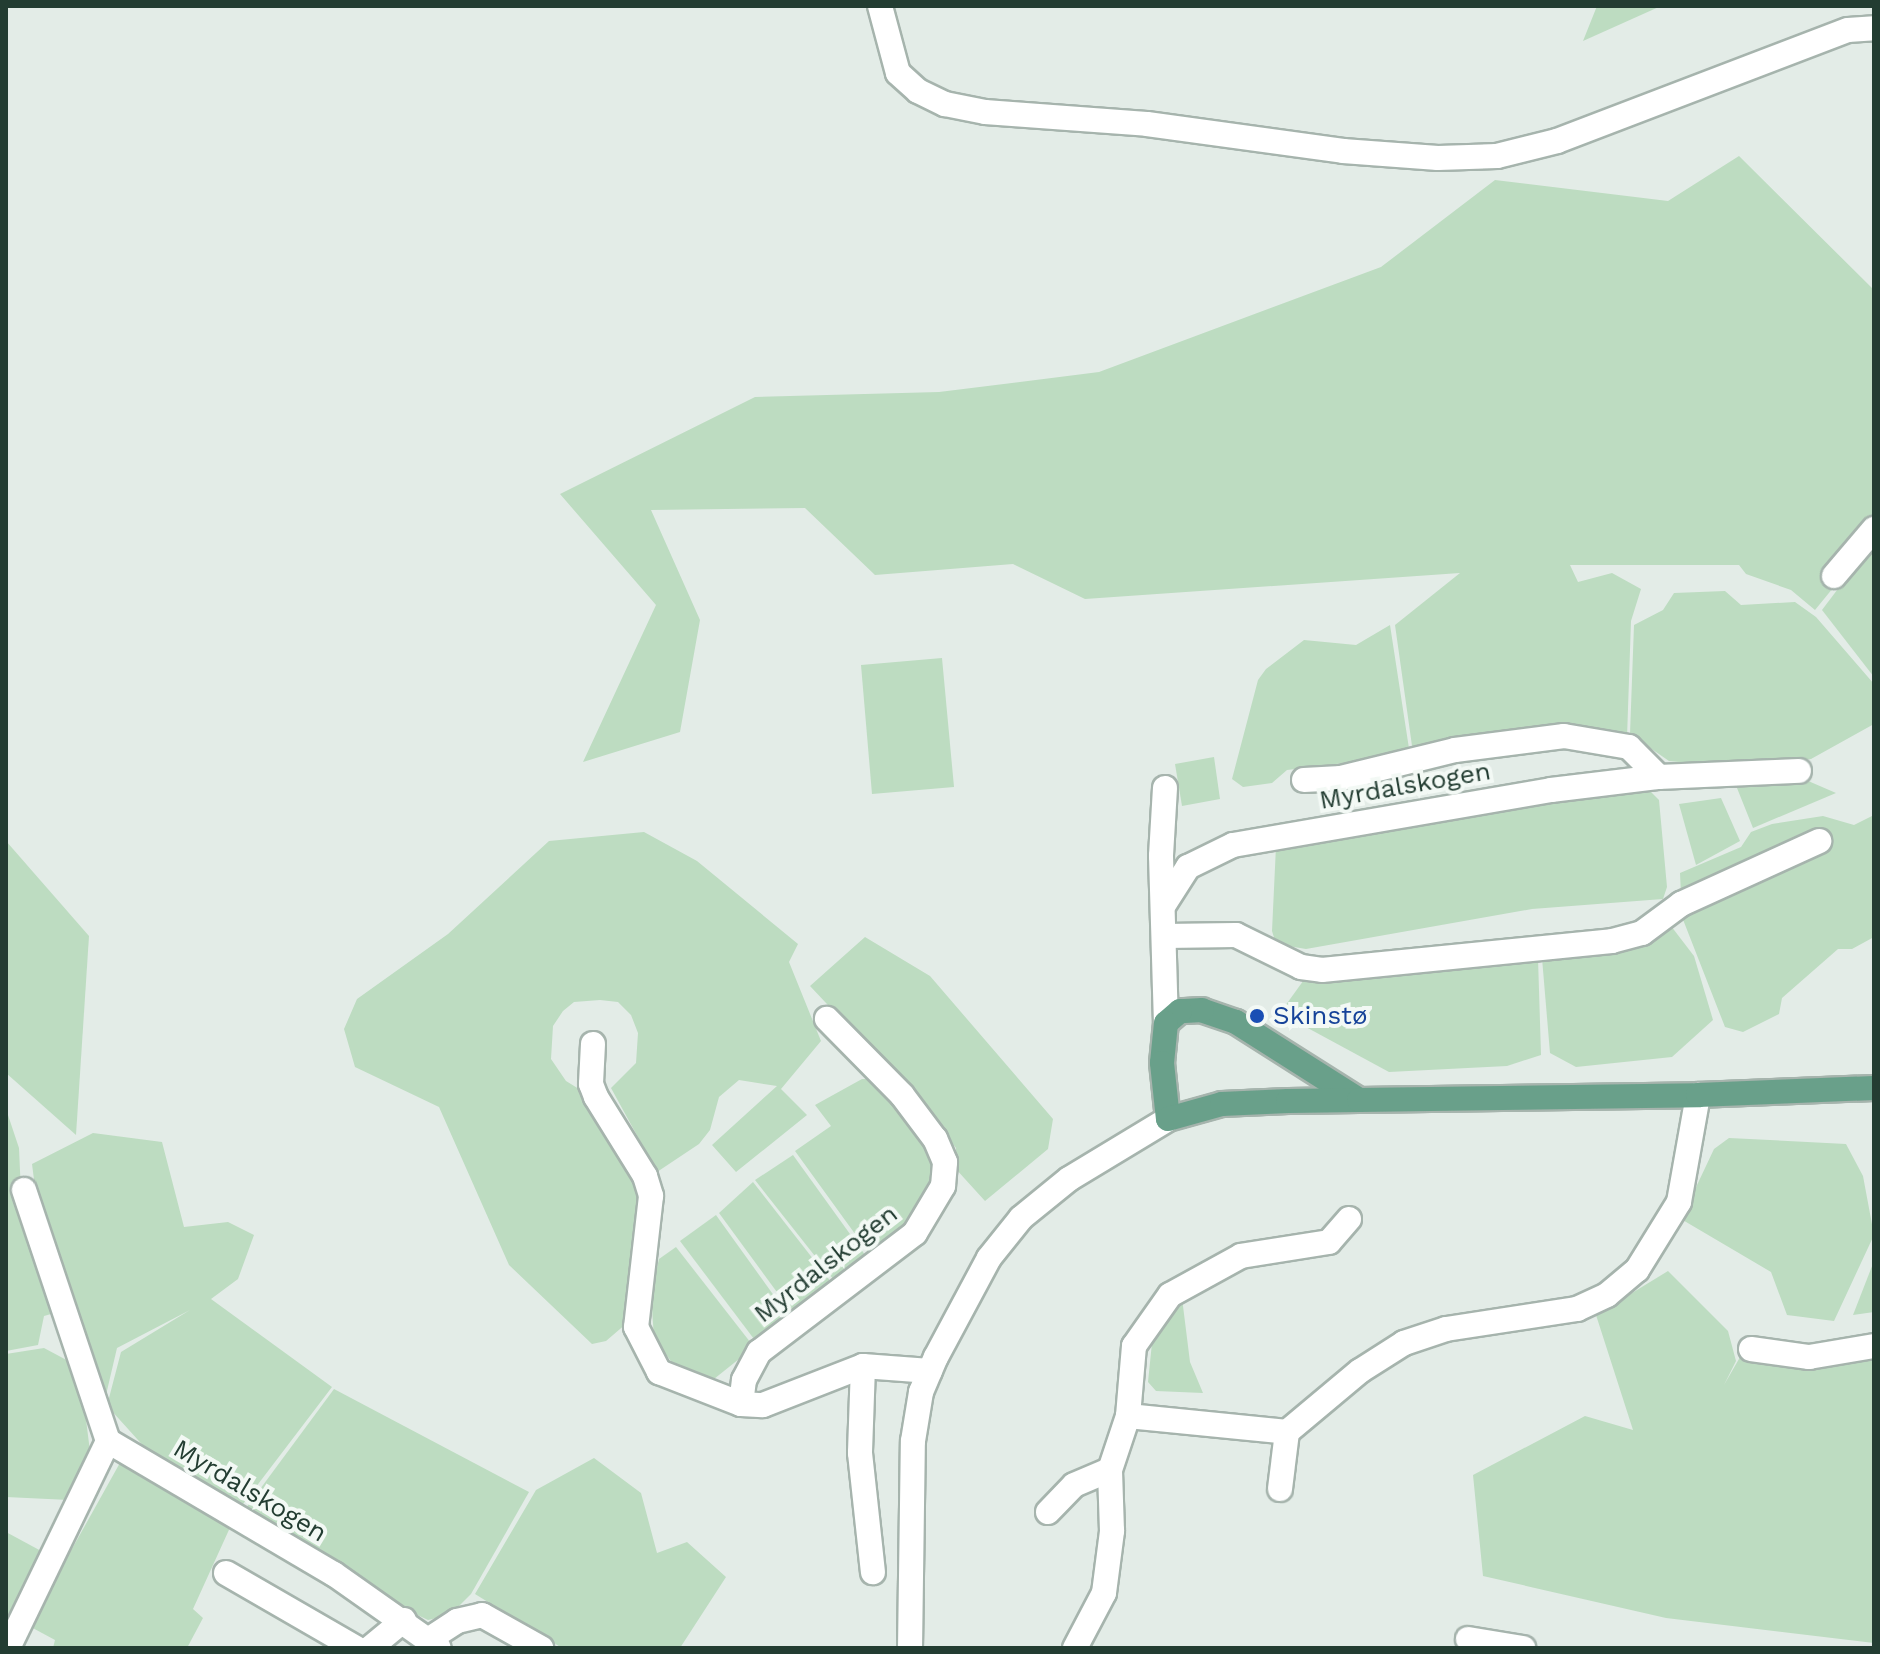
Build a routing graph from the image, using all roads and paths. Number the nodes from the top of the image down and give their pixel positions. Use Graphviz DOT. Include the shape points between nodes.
graph roads {
  1 [pos="880,6"];
  2 [pos="1874,28"];
  3 [pos="1874,529"];
  4 [pos="1834,576"];
  5 [pos="1799,771"];
  6 [pos="1659,777"];
  7 [pos="1304,780"];
  8 [pos="1165,788"];
  9 [pos="1819,841"];
  10 [pos="1165,903"];
  11 [pos="1165,936"];
  12 [pos="827,1019"];
  13 [pos="1166,1023"];
  14 [pos="593,1044"];
  15 [pos="1874,1088"];
  16 [pos="1698,1095"];
  17 [pos="1359,1100"];
  18 [pos="1168,1119"];
  19 [pos="24,1190"];
  20 [pos="1349,1219"];
  21 [pos="1874,1346"];
  22 [pos="1751,1349"];
  23 [pos="863,1366"];
  24 [pos="930,1371"];
  25 [pos="741,1404"];
  26 [pos="1128,1416"];
  27 [pos="1287,1432"];
  28 [pos="108,1441"];
  29 [pos="1110,1470"];
  30 [pos="1280,1489"];
  31 [pos="1048,1512"];
  32 [pos="873,1572"];
  33 [pos="226,1573"];
  34 [pos="404,1620"];
  35 [pos="1468,1639"];
  36 [pos="435,1643"];
  37 [pos="8,1648"];
  38 [pos="356,1648"];
  39 [pos="370,1648"];
  40 [pos="541,1648"];
  41 [pos="910,1648"];
  42 [pos="1075,1648"];
  43 [pos="1523,1648"];
  1 -- 2 [label="street" via="898,73 918,91 945,104 1438,158 1497,156 1557,141 1848,30"];
  3 -- 4 [label="street"];
  5 -- 6 [label="street, Myrdalskogen"];
  6 -- 7 [label="street" via="1629,747 1564,736 1455,750 1341,778"];
  6 -- 10 [label="street, Myrdalskogen" via="1396,814 1233,845 1188,867"];
  8 -- 10 [label="street"];
  9 -- 11 [label="street" via="1681,904 1642,933 1612,941 1322,970 1301,967 1236,935"];
  10 -- 11 [label="street"];
  11 -- 13 [label="street"];
  12 -- 25 [label="street, Myrdalskogen" via="902,1095 935,1139 945,1162 943,1186 915,1233 759,1352 744,1380"];
  13 -- 17 [label="main road" via="1180,1011 1202,1010 1236,1022"];
  13 -- 18 [label="main road" via="1162,1063"];
  14 -- 25 [label="street" via="591,1084 645,1176 651,1196 636,1294 636,1327 643,1350 659,1372"];
  15 -- 16 [label="main road"];
  16 -- 17 [label="main road"];
  16 -- 27 [label="street" via="1679,1202 1637,1270 1607,1295 1577,1309 1446,1329 1404,1343 1360,1371"];
  17 -- 18 [label="main road" via="1222,1104"];
  18 -- 24 [label="street" via="1069,1179 1021,1218 989,1258"];
  19 -- 28 [label="street"];
  20 -- 26 [label="street" via="1329,1242 1241,1256 1170,1295 1134,1346"];
  21 -- 22 [label="street" via="1809,1357"];
  23 -- 24 [label="street"];
  23 -- 25 [label="street" via="832,1374 788,1399"];
  23 -- 32 [label="street" via="860,1453"];
  24 -- 41 [label="street" via="913,1441"];
  26 -- 27 [label="street"];
  26 -- 29 [label="street"];
  27 -- 30 [label="street"];
  28 -- 34 [label="street, Myrdalskogen"];
  28 -- 37 [label="street"];
  29 -- 31 [label="street" via="1074,1485"];
  29 -- 42 [label="street" via="1112,1531 1104,1593"];
  33 -- 38 [label="street"];
  34 -- 36 [label="street, Myrdalskogen"];
  34 -- 39 [label="street"];
  35 -- 43 [label="street"];
  36 -- 40 [label="street" via="457,1621 482,1615"];
}
